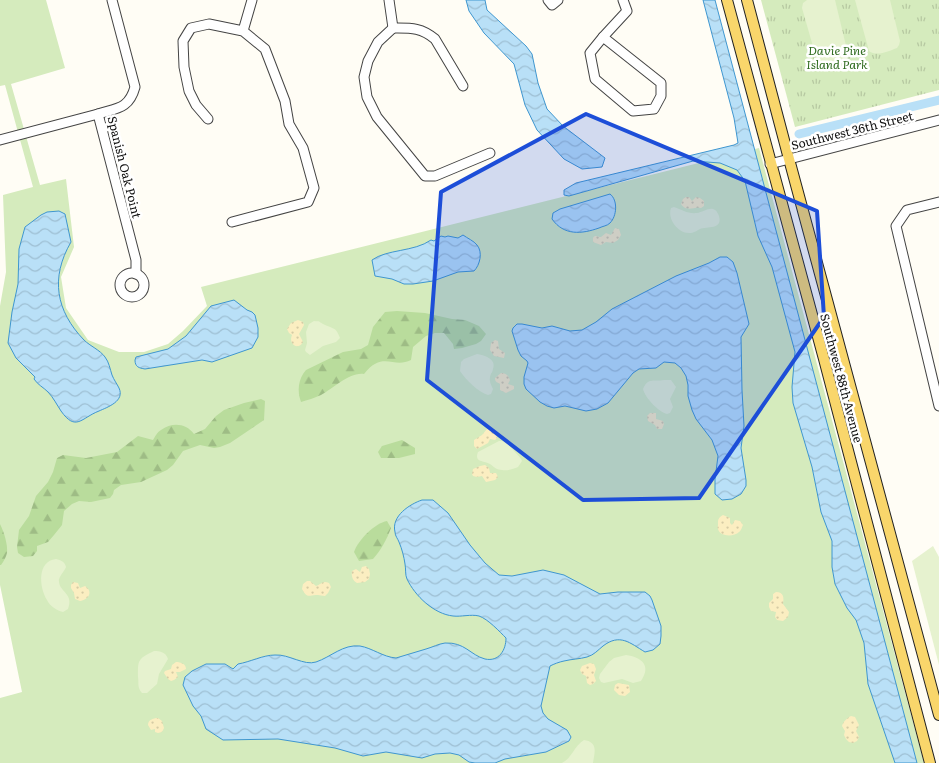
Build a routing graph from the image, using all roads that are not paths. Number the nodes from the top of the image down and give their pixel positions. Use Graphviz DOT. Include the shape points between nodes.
graph roads {
  1 [pos="112,0"];
  2 [pos="252,0"];
  3 [pos="389,0"];
  4 [pos="548,0"];
  5 [pos="558,0"];
  6 [pos="623,0"];
  7 [pos="727,0"];
  8 [pos="747,0"];
  9 [pos="393,28"];
  10 [pos="244,31"];
  11 [pos="603,37"];
  12 [pos="463,86"];
  13 [pos="98,114"];
  14 [pos="208,119"];
  15 [pos="939,120"];
  16 [pos="0,140"];
  17 [pos="490,153"];
  18 [pos="789,159"];
  19 [pos="770,164"];
  20 [pos="939,202"];
  21 [pos="232,222"];
  22 [pos="136,274"];
  23 [pos="939,406"];
  24 [pos="939,715"];
  25 [pos="930,763"];
  1 -- 13 [label="street, Spanish Oak Point" via="135,87 132,98 124,106"];
  2 -- 10 [label="street"];
  3 -- 9 [label="street"];
  4 -- 5 [label="street" via="552,5"];
  6 -- 11 [label="street" via="627,11"];
  7 -- 19 [label="main road, Southwest 88th Avenue"];
  8 -- 18 [label="main road, Southwest 88th Avenue"];
  9 -- 12 [label="street" via="414,28 428,33 435,39"];
  9 -- 17 [label="street" via="378,42 364,77 367,97 377,117 425,176 435,176"];
  10 -- 14 [label="street" via="209,24 191,28 183,41 189,91"];
  10 -- 21 [label="street" via="265,49 289,124 303,148 314,188 308,202"];
  11 -- 11 [label="street" via="590,53 595,79 633,111 654,109 662,96 662,83"];
  13 -- 16 [label="street"];
  13 -- 22 [label="street, Spanish Oak Point" via="136,260"];
  15 -- 18 [label="street, Southwest 36th Street"];
  18 -- 19 [label="street, Southwest 36th Street"];
  18 -- 24 [label="main road, Southwest 88th Avenue"];
  19 -- 25 [label="main road, Southwest 88th Avenue"];
  20 -- 23 [label="street" via="907,210 896,226"];
}
